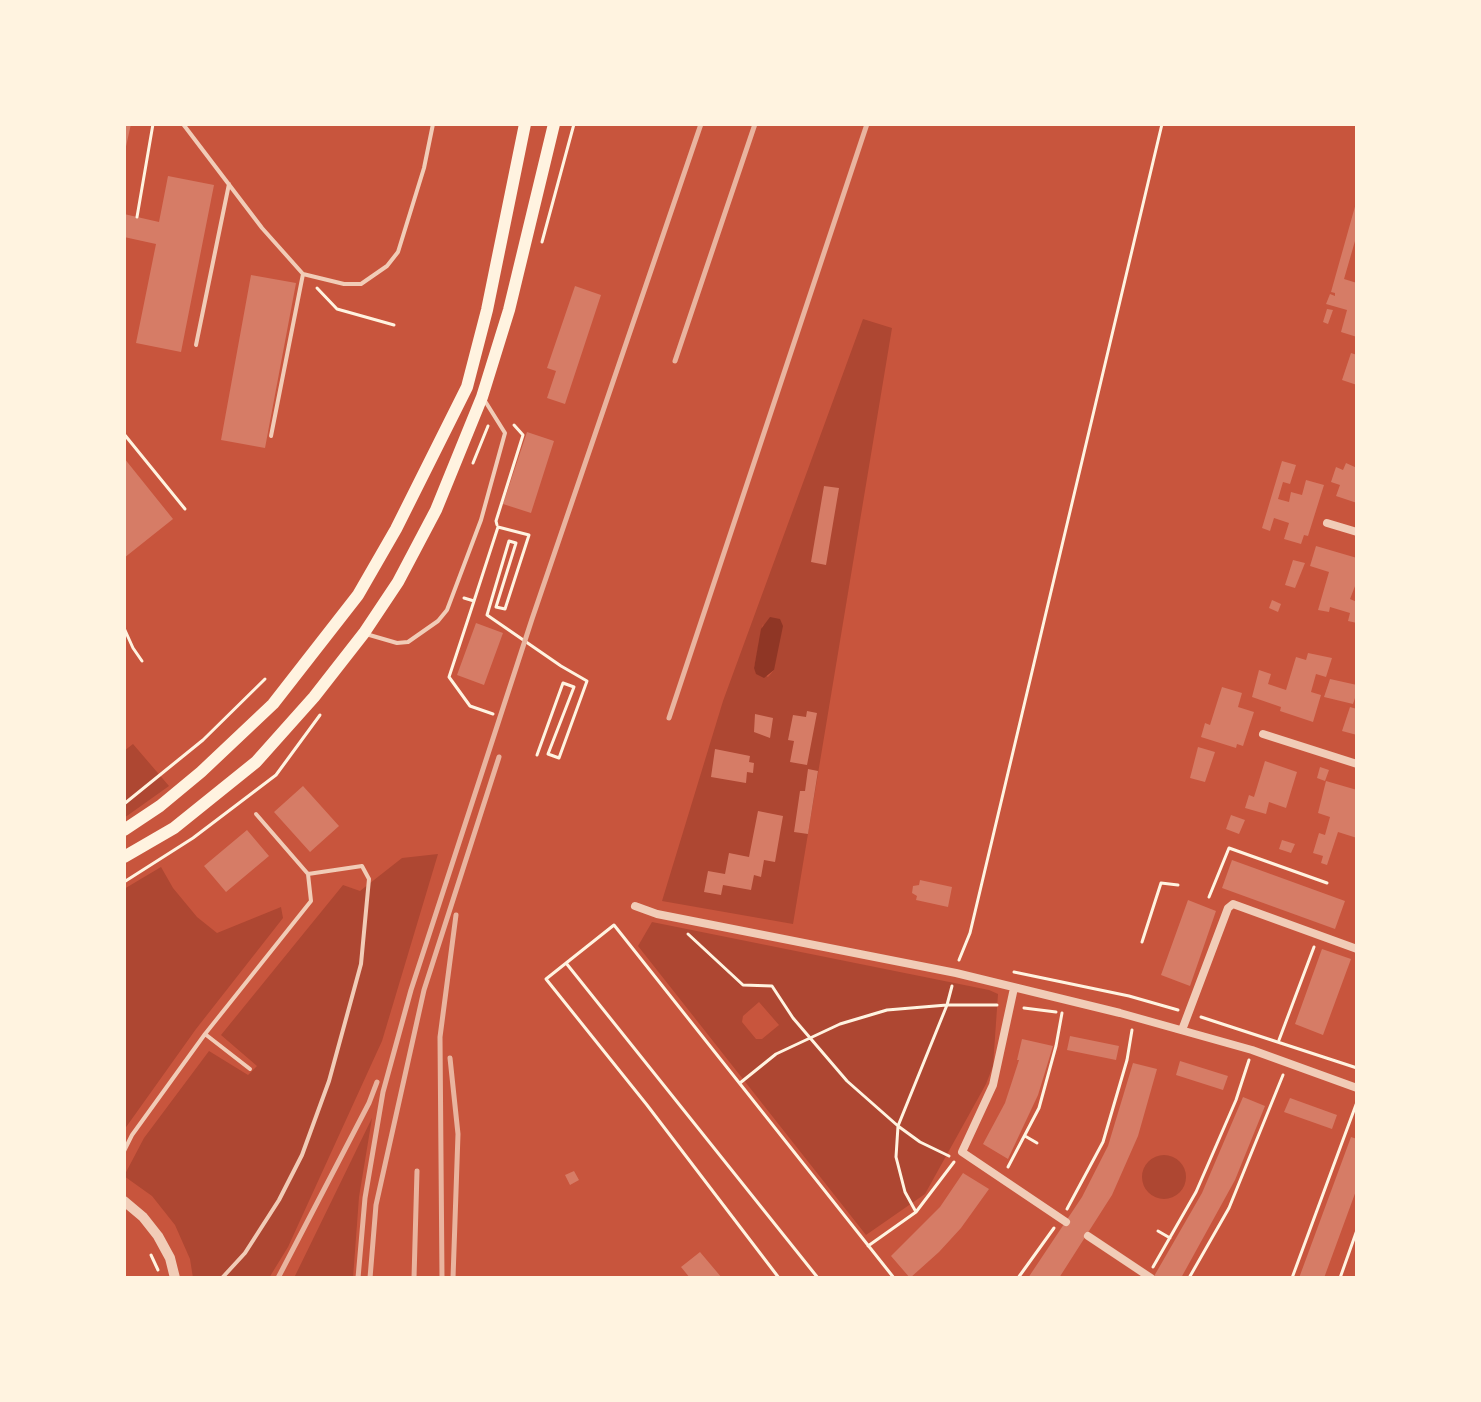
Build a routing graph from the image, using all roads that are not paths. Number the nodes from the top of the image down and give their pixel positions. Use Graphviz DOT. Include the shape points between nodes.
graph roads {
  1 [pos="183,124"];
  2 [pos="433,124"];
  3 [pos="554,124"];
  4 [pos="524,130"];
  5 [pos="229,184"];
  6 [pos="303,274"];
  7 [pos="196,345"];
  8 [pos="482,397"];
  9 [pos="271,436"];
  10 [pos="1327,523"];
  11 [pos="1357,532"];
  12 [pos="364,633"];
  13 [pos="1263,734"];
  14 [pos="1357,764"];
  15 [pos="256,814"];
  16 [pos="124,830"];
  17 [pos="124,857"];
  18 [pos="308,874"];
  19 [pos="635,906"];
  20 [pos="1357,949"];
  21 [pos="1014,988"];
  22 [pos="1182,1030"];
  23 [pos="205,1034"];
  24 [pos="250,1069"];
  25 [pos="1357,1088"];
  26 [pos="124,1151"];
  27 [pos="124,1201"];
  28 [pos="1064,1220"];
  29 [pos="1088,1236"];
  30 [pos="1149,1277"];
  31 [pos="175,1278"];
  32 [pos="222,1278"];
  1 -- 5 [label="lane"];
  2 -- 6 [label="lane" via="403,241 387,266 361,284"];
  3 -- 8 [label="main road"];
  4 -- 16 [label="main road" via="467,387 396,529 358,595 273,704 201,772"];
  5 -- 6 [label="lane"];
  5 -- 7 [label="lane"];
  6 -- 9 [label="lane"];
  8 -- 12 [label="main road" via="436,510"];
  8 -- 12 [label="lane" via="505,433 481,520 447,610 408,642"];
  10 -- 11 [label="street"];
  12 -- 17 [label="main road" via="256,762 174,828"];
  13 -- 14 [label="street"];
  15 -- 18 [label="lane"];
  18 -- 23 [label="lane" via="311,901"];
  18 -- 32 [label="lane" via="362,866 369,879 361,964 302,1155 245,1253"];
  19 -- 21 [label="street"];
  20 -- 22 [label="street" via="1233,904"];
  21 -- 22 [label="street"];
  21 -- 28 [label="street" via="993,1085 962,1152"];
  22 -- 25 [label="street"];
  23 -- 24 [label="lane"];
  23 -- 26 [label="lane"];
  27 -- 31 [label="street" via="158,1236"];
  29 -- 30 [label="street"];
}
